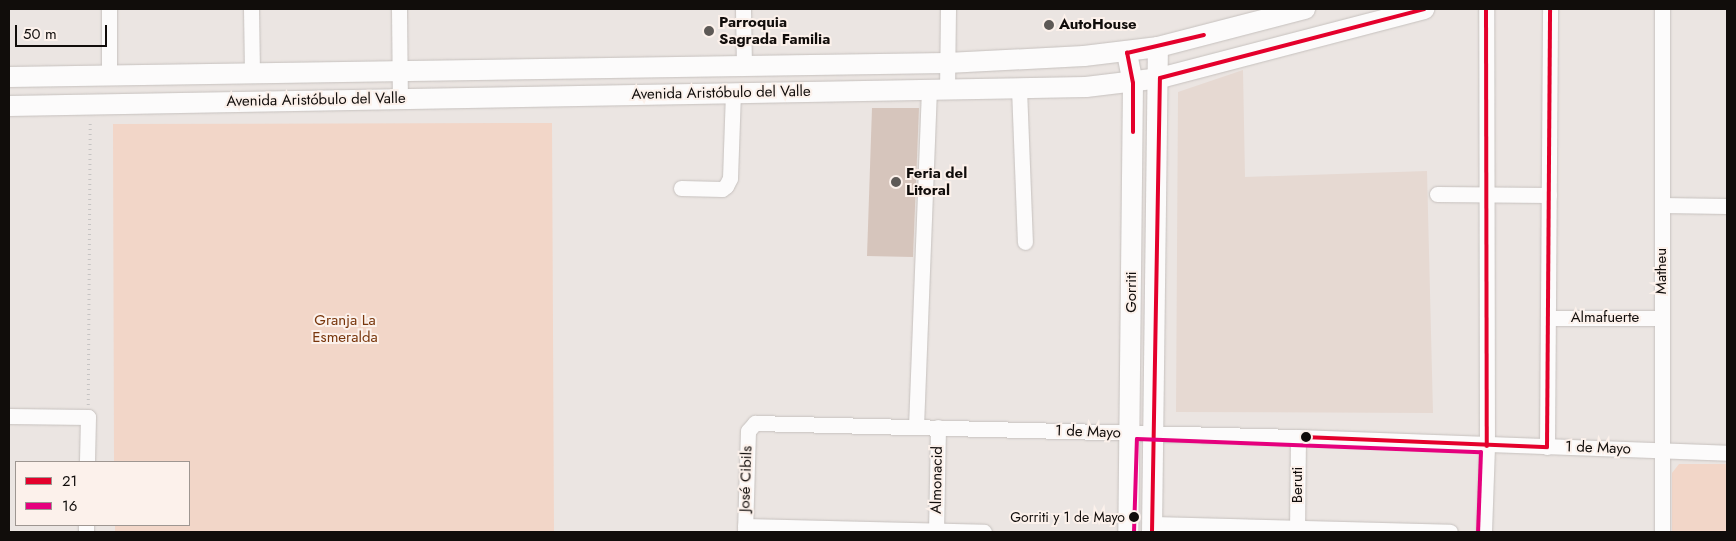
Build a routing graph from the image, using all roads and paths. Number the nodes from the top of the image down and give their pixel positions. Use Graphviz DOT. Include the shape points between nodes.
graph roads {
  1 [pos="109,9"];
  2 [pos="251,9"];
  3 [pos="399,9"];
  4 [pos="744,9"];
  5 [pos="948,9"];
  6 [pos="1306,9"];
  7 [pos="1424,9"];
  8 [pos="1486,9"];
  9 [pos="1550,9"];
  10 [pos="1662,9"];
  11 [pos="1158,47"];
  12 [pos="1127,52"];
  13 [pos="947,63"];
  14 [pos="744,66"];
  15 [pos="400,71"];
  16 [pos="252,73"];
  17 [pos="109,76"];
  18 [pos="9,77"];
  19 [pos="1160,78"];
  20 [pos="1133,82"];
  21 [pos="1019,88"];
  22 [pos="938,90"];
  23 [pos="732,92"];
  24 [pos="400,98"];
  25 [pos="90,104"];
  26 [pos="9,106"];
  27 [pos="681,188"];
  28 [pos="1437,194"];
  29 [pos="1486,194"];
  30 [pos="1550,195"];
  31 [pos="1662,205"];
  32 [pos="1727,206"];
  33 [pos="1025,242"];
  34 [pos="1548,318"];
  35 [pos="1662,318"];
  36 [pos="9,416"];
  37 [pos="88,417"];
  38 [pos="750,426"];
  39 [pos="916,427"];
  40 [pos="938,428"];
  41 [pos="1130,434"];
  42 [pos="1155,434"];
  43 [pos="1298,437"];
  44 [pos="1487,446"];
  45 [pos="1547,446"];
  46 [pos="1662,451"];
  47 [pos="1727,453"];
  48 [pos="87,461"];
  49 [pos="1153,528"];
  50 [pos="745,529"];
  51 [pos="1297,530"];
  52 [pos="936,532"];
  53 [pos="984,532"];
  54 [pos="1128,532"];
  55 [pos="1450,532"];
  56 [pos="1484,532"];
  57 [pos="1662,532"];
  1 -- 17 [label="street"];
  2 -- 16 [label="street"];
  3 -- 15 [label="street"];
  4 -- 14 [label="street"];
  5 -- 13 [label="street"];
  6 -- 11 [label="main road, Avenida Aristóbulo del Valle"];
  7 -- 19 [label="main road, Avenida Aristóbulo del Valle"];
  8 -- 29 [label="street"];
  9 -- 30 [label="street"];
  10 -- 31 [label="street, Matheu"];
  11 -- 12 [label="main road, Avenida Aristóbulo del Valle"];
  11 -- 19 [label="main road, Gorriti"];
  12 -- 13 [label="main road, Avenida Aristóbulo del Valle"];
  12 -- 20 [label="main road, Gorriti"];
  13 -- 14 [label="main road, Avenida Aristóbulo del Valle"];
  13 -- 22 [label="street"];
  14 -- 15 [label="main road, Avenida Aristóbulo del Valle"];
  15 -- 16 [label="main road, Avenida Aristóbulo del Valle"];
  15 -- 24 [label="street"];
  16 -- 17 [label="main road, Avenida Aristóbulo del Valle"];
  17 -- 18 [label="main road, Avenida Aristóbulo del Valle"];
  19 -- 20 [label="main road, Avenida Aristóbulo del Valle"];
  19 -- 42 [label="main road, Gorriti"];
  20 -- 21 [label="main road, Avenida Aristóbulo del Valle"];
  20 -- 41 [label="main road, Gorriti"];
  21 -- 22 [label="main road, Avenida Aristóbulo del Valle"];
  21 -- 33 [label="street"];
  22 -- 23 [label="main road, Avenida Aristóbulo del Valle"];
  22 -- 39 [label="street"];
  23 -- 24 [label="main road, Avenida Aristóbulo del Valle"];
  23 -- 27 [label="street" via="730,178 726,186 722,189"];
  24 -- 25 [label="main road, Avenida Aristóbulo del Valle"];
  25 -- 26 [label="main road, Avenida Aristóbulo del Valle"];
  25 -- 37 [label="path"];
  28 -- 29 [label="street"];
  29 -- 30 [label="street"];
  29 -- 44 [label="street"];
  30 -- 34 [label="street"];
  31 -- 32 [label="street"];
  31 -- 35 [label="street, Matheu"];
  34 -- 35 [label="street, Almafuerte"];
  34 -- 45 [label="street"];
  35 -- 46 [label="street, Matheu"];
  36 -- 37 [label="street"];
  37 -- 48 [label="street"];
  38 -- 39 [label="street, 1 de Mayo" via="755,423"];
  38 -- 50 [label="street, José Cibils"];
  39 -- 40 [label="street, 1 de Mayo"];
  40 -- 41 [label="street, 1 de Mayo"];
  40 -- 52 [label="street, Almonacid"];
  41 -- 42 [label="street, 1 de Mayo"];
  41 -- 54 [label="main road, Gorriti"];
  42 -- 43 [label="street, 1 de Mayo"];
  42 -- 49 [label="main road, Gorriti"];
  43 -- 44 [label="street, 1 de Mayo"];
  43 -- 51 [label="street, Beruti"];
  44 -- 45 [label="street, 1 de Mayo"];
  44 -- 56 [label="street"];
  45 -- 46 [label="street, 1 de Mayo"];
  46 -- 47 [label="street, 1 de Mayo"];
  46 -- 57 [label="street, Matheu"];
  49 -- 51 [label="street"];
  50 -- 52 [label="street"];
  51 -- 55 [label="street"];
  52 -- 53 [label="street"];
}
